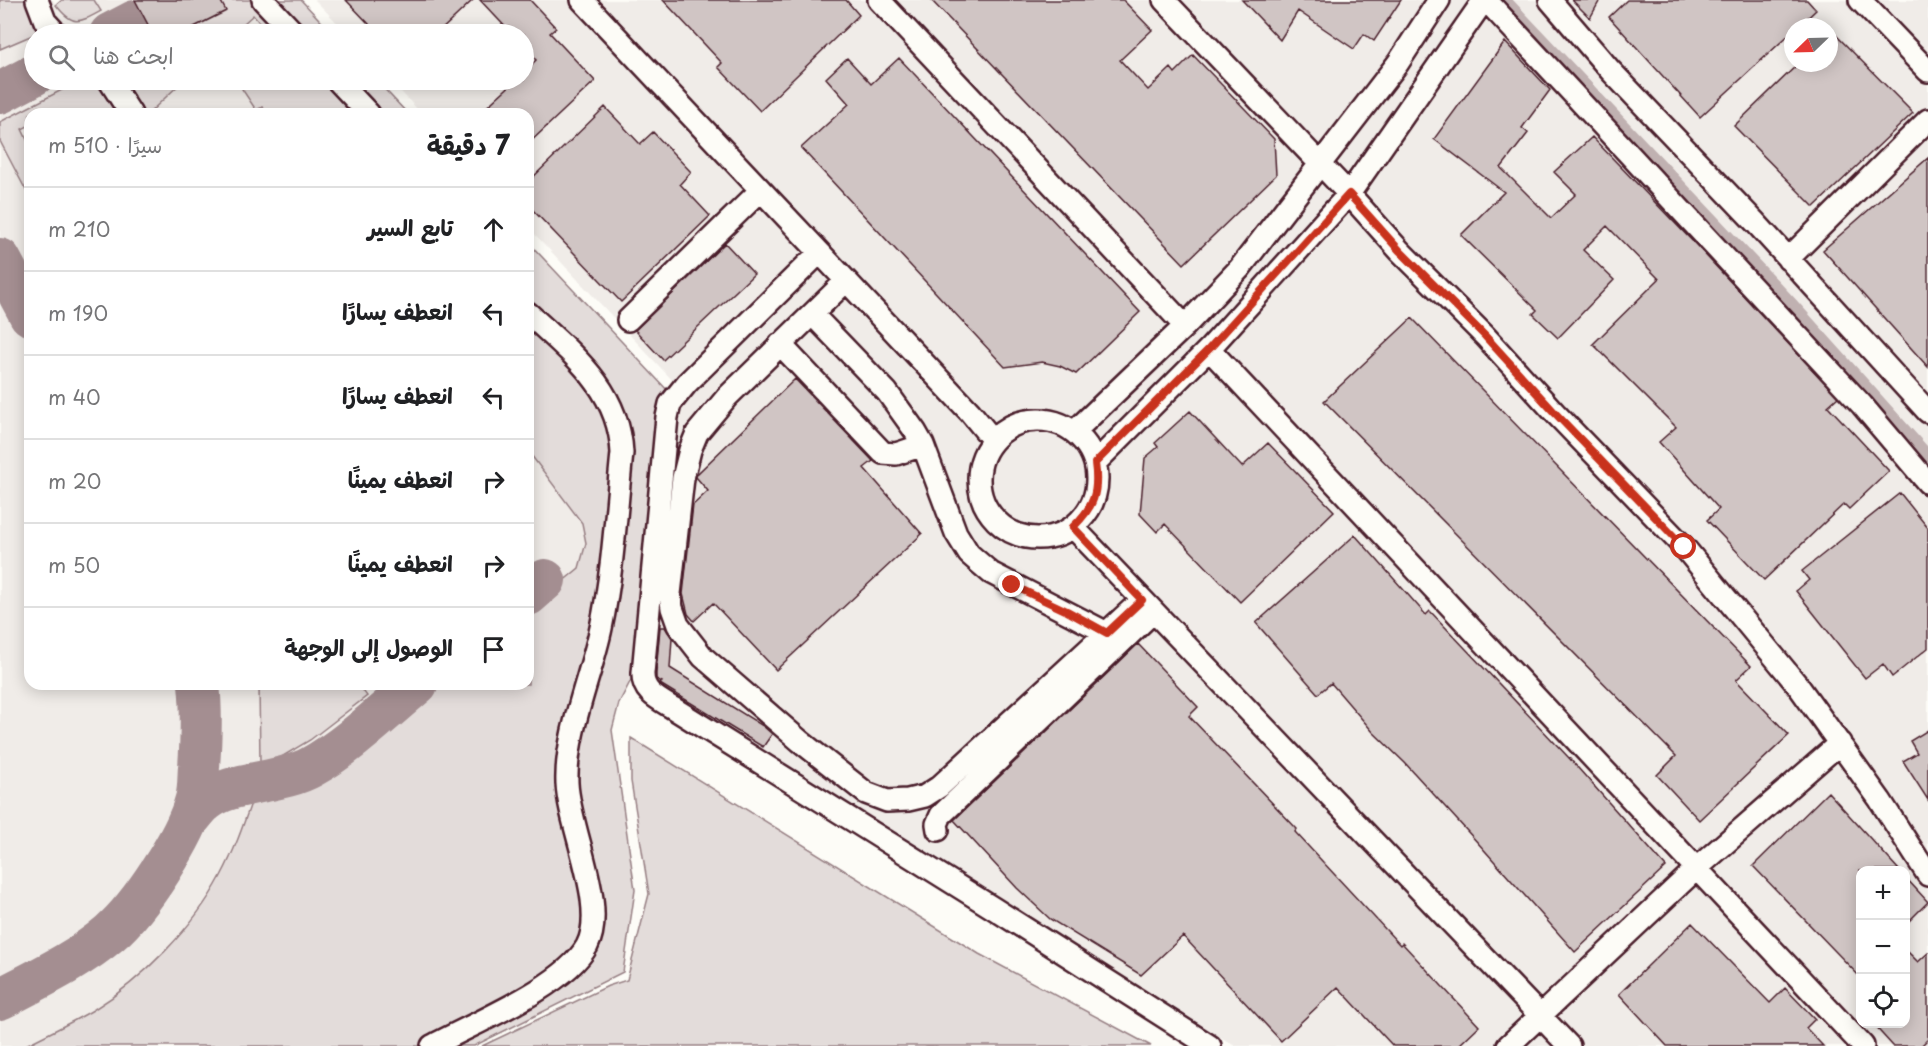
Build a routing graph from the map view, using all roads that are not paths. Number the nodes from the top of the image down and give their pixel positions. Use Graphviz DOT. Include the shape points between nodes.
graph roads {
  1 [pos="37,0"];
  2 [pos="263,0"];
  3 [pos="582,0"];
  4 [pos="879,0"];
  5 [pos="1164,0"];
  6 [pos="1439,0"];
  7 [pos="1550,0"];
  8 [pos="1860,0"];
  9 [pos="1483,3"];
  10 [pos="48,24"];
  11 [pos="286,24"];
  12 [pos="1928,71"];
  13 [pos="115,90"];
  14 [pos="346,90"];
  15 [pos="127,108"];
  16 [pos="363,108"];
  17 [pos="1928,120"];
  18 [pos="1320,165"];
  19 [pos="761,190"];
  20 [pos="1349,194"];
  21 [pos="819,253"];
  22 [pos="1788,259"];
  23 [pos="846,281"];
  24 [pos="812,314"];
  25 [pos="534,318"];
  26 [pos="628,320"];
  27 [pos="1185,326"];
  28 [pos="780,344"];
  29 [pos="1209,349"];
  30 [pos="1928,412"];
  31 [pos="1074,432"];
  32 [pos="993,440"];
  33 [pos="923,445"];
  34 [pos="1095,463"];
  35 [pos="1928,483"];
  36 [pos="1073,527"];
  37 [pos="1148,606"];
  38 [pos="1107,633"];
  39 [pos="1840,743"];
  40 [pos="938,830"];
  41 [pos="1697,868"];
  42 [pos="1928,875"];
  43 [pos="1541,1016"];
  44 [pos="432,1046"];
  45 [pos="1210,1046"];
  46 [pos="1508,1046"];
  47 [pos="1569,1046"];
  48 [pos="1863,1046"];
  1 -- 10 [label="street"];
  2 -- 11 [label="street"];
  3 -- 19 [label="street"];
  4 -- 27 [label="street"];
  5 -- 18 [label="street"];
  6 -- 18 [label="street" via="1398,63"];
  7 -- 22 [label="street" via="1610,70"];
  8 -- 12 [label="street"];
  9 -- 20 [label="street"];
  9 -- 35 [label="street" via="1862,405"];
  13 -- 15 [label="street"];
  14 -- 16 [label="street"];
  17 -- 22 [label="street"];
  18 -- 20 [label="street"];
  18 -- 27 [label="street" via="1240,268"];
  19 -- 21 [label="street"];
  19 -- 26 [label="street"];
  20 -- 29 [label="street"];
  20 -- 39 [label="street" via="1684,547 1779,661"];
  21 -- 23 [label="street"];
  21 -- 45 [label="street" via="670,404 644,685 673,708"];
  22 -- 30 [label="street"];
  23 -- 24 [label="street"];
  23 -- 32 [label="street"];
  24 -- 28 [label="street"];
  24 -- 33 [label="street" via="886,392"];
  25 -- 44 [label="street" via="605,393 621,437 606,601 568,761 568,800 591,892 594,921 587,945 567,970 536,992"];
  27 -- 31 [label="street"];
  28 -- 33 [label="street" via="883,453 896,454"];
  28 -- 38 [label="street" via="697,433 682,478 671,601 678,625 703,657 867,793 887,801 908,800 939,787"];
  29 -- 34 [label="street"];
  29 -- 41 [label="street"];
  31 -- 32 [label="street" via="1053,422 1030,420 1009,427"];
  31 -- 34 [label="street"];
  32 -- 36 [label="street" via="982,457 978,474 985,507 995,521 1008,531 1041,539"];
  33 -- 38 [label="street" via="956,533 969,554 991,573"];
  34 -- 36 [label="street" via="1094,498"];
  36 -- 37 [label="street"];
  37 -- 38 [label="street"];
  37 -- 40 [label="street" via="940,815"];
  37 -- 43 [label="street"];
  39 -- 41 [label="street"];
  39 -- 42 [label="street"];
  41 -- 43 [label="street"];
  41 -- 48 [label="street"];
  43 -- 46 [label="street"];
  43 -- 47 [label="street"];
}
